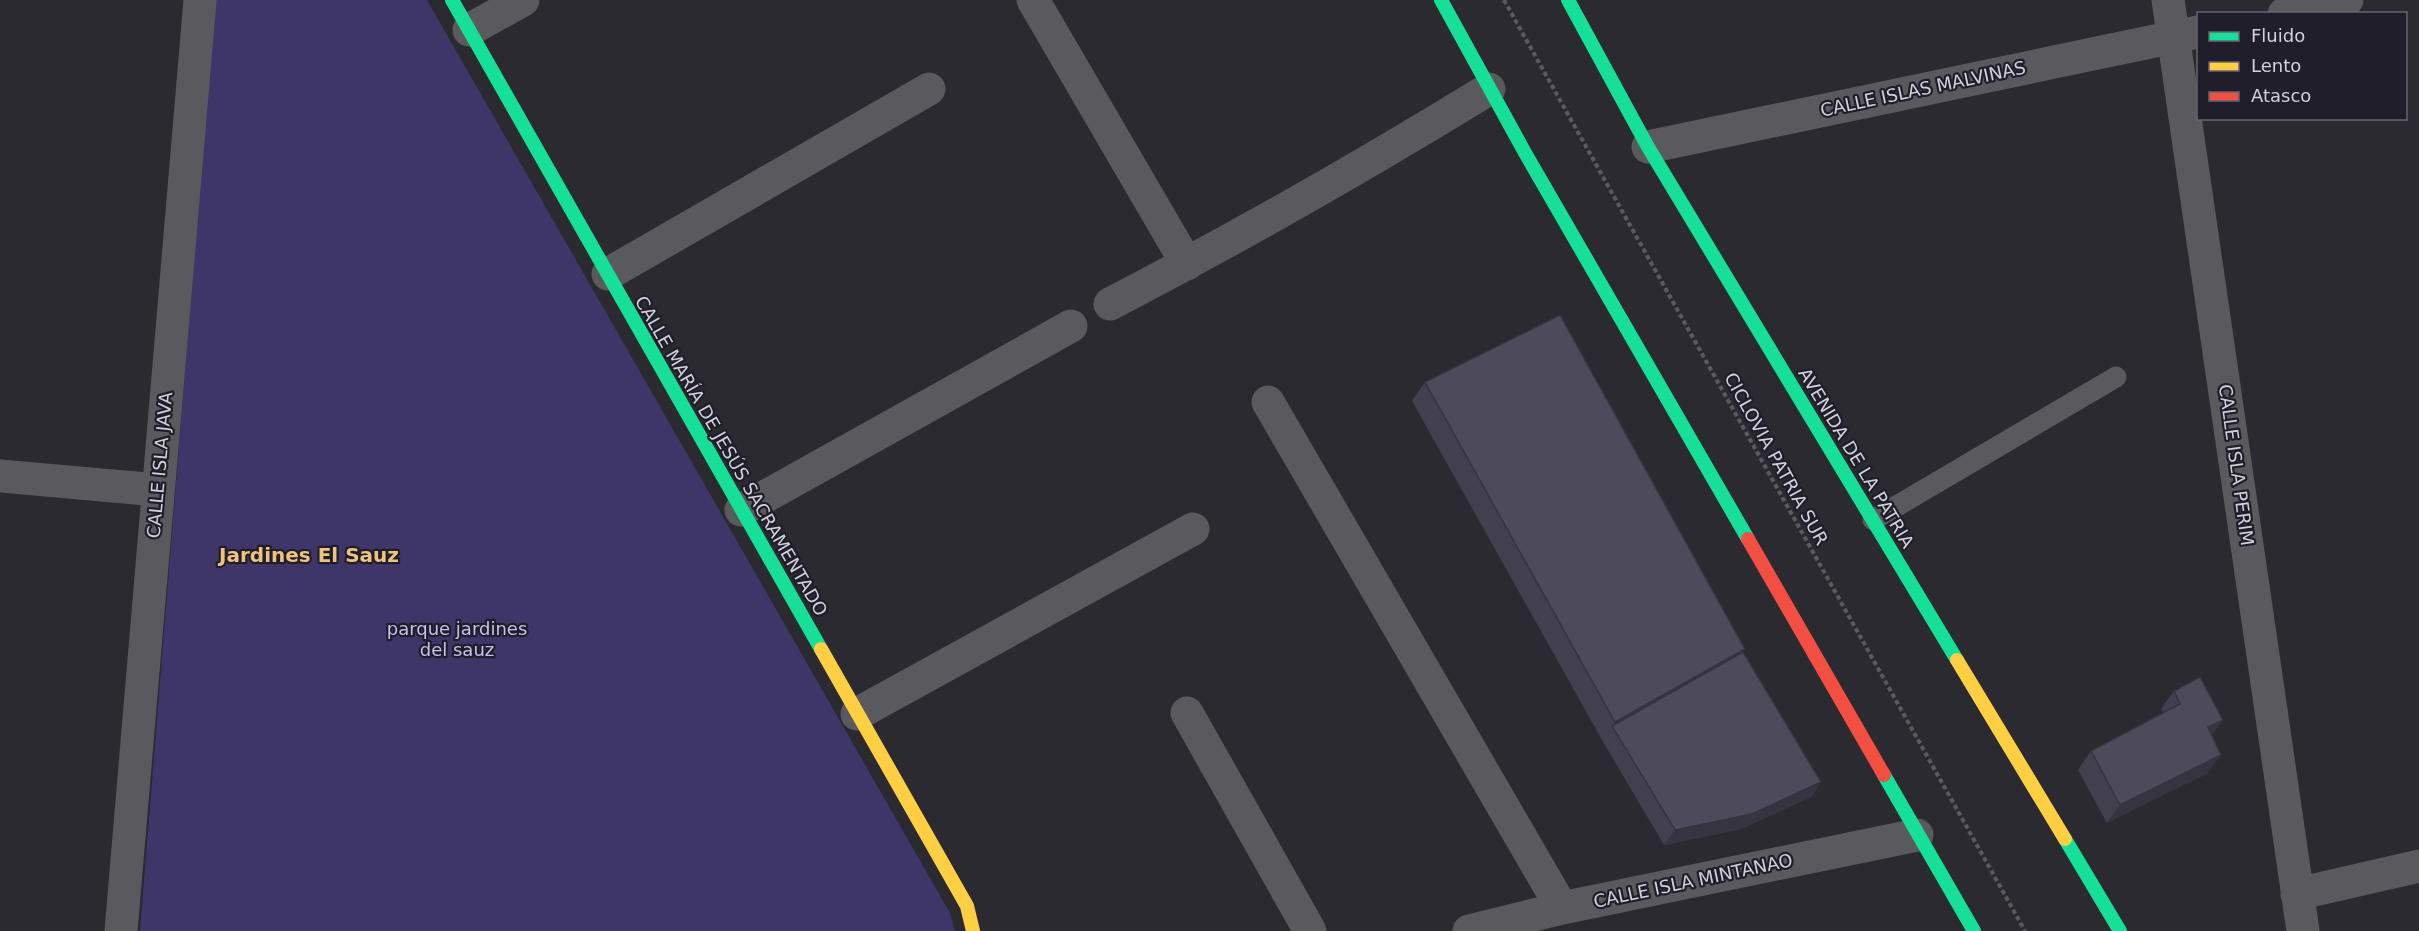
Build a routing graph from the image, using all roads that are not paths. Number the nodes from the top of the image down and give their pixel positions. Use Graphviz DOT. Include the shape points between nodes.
graph roads {
  1 [pos="200,0"];
  2 [pos="452,0"];
  3 [pos="523,0"];
  4 [pos="1033,0"];
  5 [pos="1441,0"];
  6 [pos="1568,0"];
  7 [pos="2168,0"];
  8 [pos="2347,0"];
  9 [pos="2293,12"];
  10 [pos="469,30"];
  11 [pos="2186,34"];
  12 [pos="929,89"];
  13 [pos="1489,89"];
  14 [pos="2197,119"];
  15 [pos="2197,120"];
  16 [pos="1648,147"];
  17 [pos="1187,264"];
  18 [pos="608,274"];
  19 [pos="1110,304"];
  20 [pos="1071,326"];
  21 [pos="2116,377"];
  22 [pos="1268,402"];
  23 [pos="0,476"];
  24 [pos="158,490"];
  25 [pos="741,510"];
  26 [pos="1873,520"];
  27 [pos="1193,529"];
  28 [pos="1187,713"];
  29 [pos="857,714"];
  30 [pos="1917,835"];
  31 [pos="2419,866"];
  32 [pos="2297,894"];
  33 [pos="1562,908"];
  34 [pos="121,931"];
  35 [pos="973,931"];
  36 [pos="1310,931"];
  37 [pos="1469,931"];
  38 [pos="1974,931"];
  39 [pos="2120,931"];
  40 [pos="2303,931"];
  1 -- 24 [label="street, CALLE ISLA JAVA"];
  2 -- 10 [label="main road, CALLE MARÍA DE JESÚS SACRAMENTADO"];
  3 -- 10 [label="street"];
  4 -- 17 [label="street"];
  5 -- 13 [label="main road"];
  6 -- 16 [label="main road, AVENIDA DE LA PATRIA"];
  7 -- 11 [label="street, CALLE ISLA PERIM"];
  8 -- 9 [label="street"];
  10 -- 18 [label="main road, CALLE MARÍA DE JESÚS SACRAMENTADO"];
  11 -- 14 [label="street, CALLE ISLA PERIM"];
  11 -- 16 [label="street, CALLE ISLAS MALVINAS"];
  12 -- 18 [label="street"];
  13 -- 17 [label="street"];
  13 -- 30 [label="main road"];
  15 -- 32 [label="street, CALLE ISLA PERIM"];
  16 -- 26 [label="main road, AVENIDA DE LA PATRIA"];
  17 -- 19 [label="street"];
  18 -- 25 [label="main road, CALLE MARÍA DE JESÚS SACRAMENTADO"];
  20 -- 25 [label="street"];
  21 -- 26 [label="lane"];
  22 -- 33 [label="street"];
  23 -- 24 [label="street"];
  24 -- 34 [label="street, CALLE ISLA JAVA"];
  25 -- 29 [label="main road, CALLE MARÍA DE JESÚS SACRAMENTADO"];
  26 -- 39 [label="main road, AVENIDA DE LA PATRIA"];
  27 -- 29 [label="street"];
  28 -- 36 [label="street"];
  29 -- 35 [label="main road, CALLE MARÍA DE JESÚS SACRAMENTADO" via="967,906"];
  30 -- 33 [label="street, CALLE ISLA MINTANAO"];
  30 -- 38 [label="main road"];
  31 -- 32 [label="street"];
  32 -- 40 [label="street, CALLE ISLA PERIM"];
  33 -- 37 [label="street, CALLE ISLA MINTANAO"];
}
